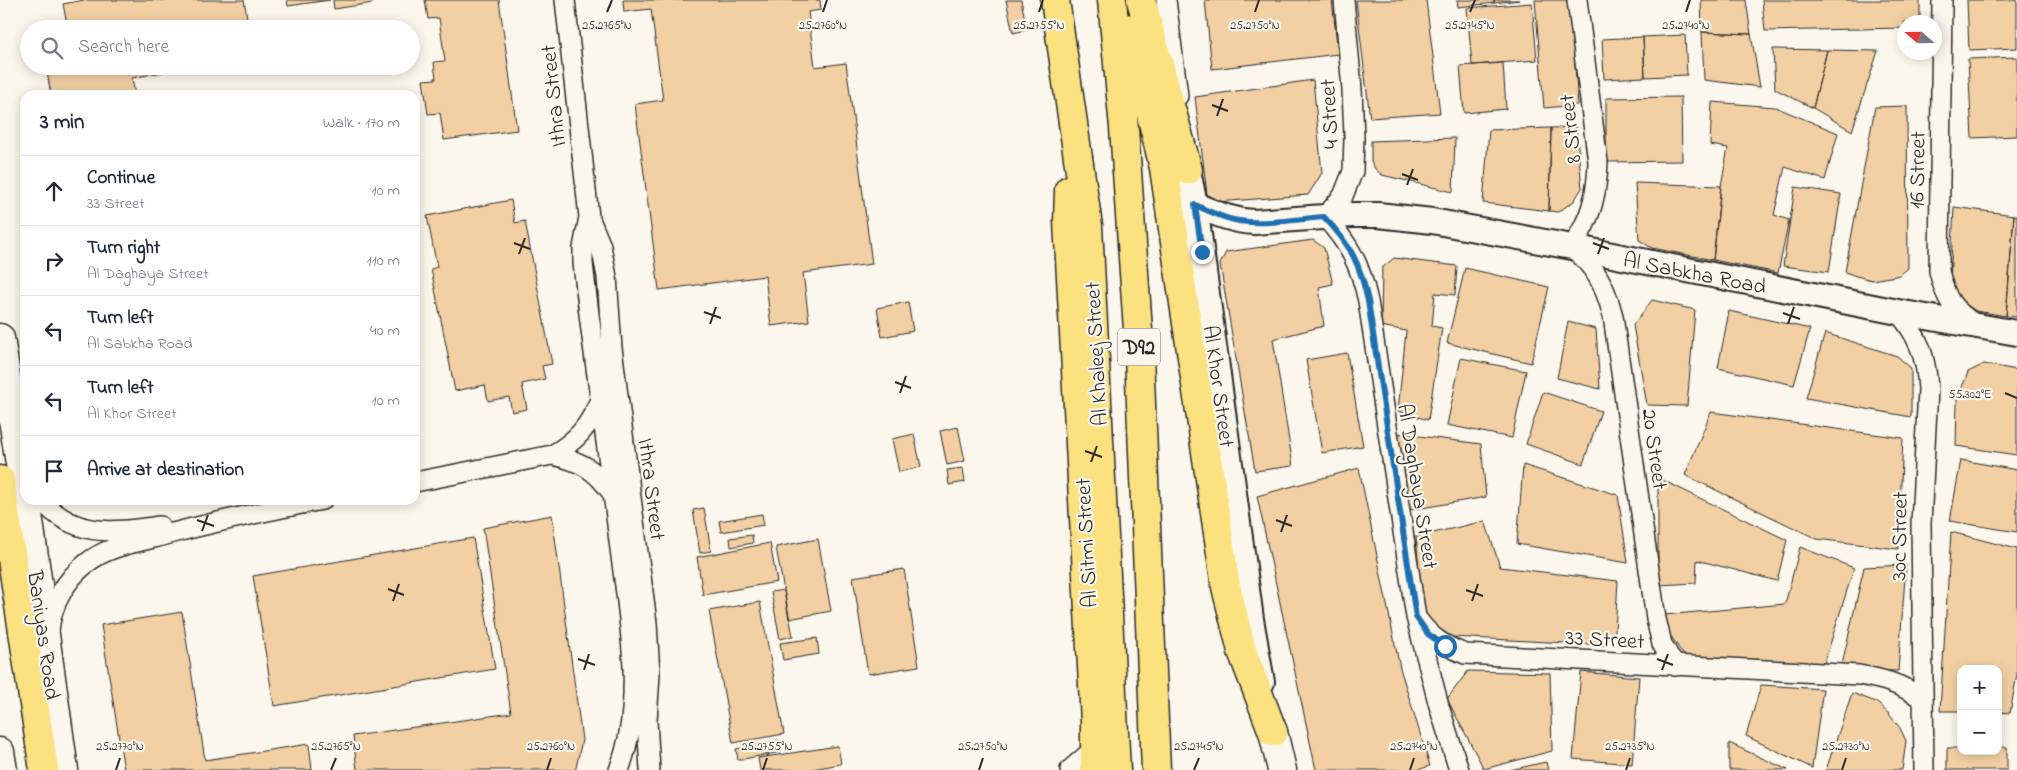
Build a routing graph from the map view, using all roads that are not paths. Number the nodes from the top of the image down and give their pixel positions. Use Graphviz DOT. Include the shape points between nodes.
graph roads {
  1 [pos="565,0"];
  2 [pos="1055,0"];
  3 [pos="1112,0"];
  4 [pos="1116,0"];
  5 [pos="1141,0"];
  6 [pos="1166,0"];
  7 [pos="1344,0"];
  8 [pos="1577,0"];
  9 [pos="1942,0"];
  10 [pos="1071,106"];
  11 [pos="1188,170"];
  12 [pos="1195,205"];
  13 [pos="589,217"];
  14 [pos="1324,217"];
  15 [pos="1572,247"];
  16 [pos="1898,312"];
  17 [pos="1977,325"];
  18 [pos="2017,333"];
  19 [pos="0,338"];
  20 [pos="599,402"];
  21 [pos="552,455"];
  22 [pos="18,480"];
  23 [pos="420,481"];
  24 [pos="613,494"];
  25 [pos="20,502"];
  26 [pos="20,505"];
  27 [pos="27,505"];
  28 [pos="45,505"];
  29 [pos="296,505"];
  30 [pos="220,520"];
  31 [pos="1416,617"];
  32 [pos="47,647"];
  33 [pos="1675,666"];
  34 [pos="1921,698"];
  35 [pos="1273,732"];
  36 [pos="0,752"];
  37 [pos="1095,759"];
  38 [pos="3,770"];
  39 [pos="44,770"];
  40 [pos="64,770"];
  41 [pos="619,770"];
  42 [pos="650,770"];
  43 [pos="1070,770"];
  44 [pos="1116,770"];
  45 [pos="1156,770"];
  46 [pos="1282,770"];
  47 [pos="1459,770"];
  48 [pos="1924,770"];
  1 -- 13 [label="street, Ithra Street"];
  2 -- 10 [label="main road, Al Khaleej Street / D92"];
  3 -- 45 [label="main road, Al Khaleej Street / D92" via="1138,330"];
  4 -- 35 [label="main road" via="1132,45 1164,168 1226,587 1242,651"];
  5 -- 11 [label="main road"];
  6 -- 11 [label="street, Al Khor Street"];
  7 -- 14 [label="street, 4 Street" via="1354,127 1353,171 1343,196"];
  8 -- 15 [label="street, 8 Street" via="1598,162 1593,207 1585,228"];
  9 -- 17 [label="street, 16 Street" via="1938,272 1944,294 1958,313"];
  10 -- 37 [label="main road, Al Sitmi Street" via="1068,222"];
  10 -- 44 [label="main road, Al Khaleej Street / D92" via="1088,226"];
  11 -- 12 [label="street, Al Khor Street"];
  12 -- 14 [label="street, Al Sabkha Road" via="1238,221"];
  12 -- 35 [label="street, Al Khor Street" via="1251,619"];
  13 -- 20 [label="street, Ithra Street" via="583,264"];
  13 -- 42 [label="street, Ithra Street" via="601,246 607,277 612,348 647,623"];
  14 -- 15 [label="street, Al Sabkha Road" via="1406,217"];
  14 -- 31 [label="street, Al Daghaya Street" via="1341,234 1357,261 1367,293"];
  15 -- 16 [label="street, Al Sabkha Road"];
  15 -- 33 [label="street, 20 Street" via="1600,277 1613,316 1657,625 1662,644"];
  16 -- 17 [label="street, Al Sabkha Road"];
  16 -- 34 [label="street, 30c Street" via="1912,328 1927,368 1921,523"];
  17 -- 18 [label="street, Al Sabkha Road"];
  19 -- 22 [label="main road"];
  20 -- 21 [label="street" via="582,434"];
  20 -- 24 [label="street, Ithra Street"];
  21 -- 23 [label="street"];
  21 -- 24 [label="street" via="588,467"];
  22 -- 25 [label="main road"];
  24 -- 41 [label="street, Ithra Street" via="632,660 630,720"];
  26 -- 39 [label="main road"];
  27 -- 32 [label="main road, Baniyas Road"];
  28 -- 30 [label="street" via="66,520 104,532"];
  29 -- 30 [label="street"];
  30 -- 32 [label="street" via="107,551 87,562 70,579 57,600 49,623"];
  31 -- 33 [label="street, 33 Street" via="1428,634 1464,654"];
  31 -- 47 [label="street, Al Daghaya Street"];
  32 -- 40 [label="main road, Baniyas Road"];
  33 -- 34 [label="street, 33 Street" via="1859,675 1892,682"];
  34 -- 48 [label="street, 30c Street"];
  35 -- 46 [label="main road, Al Khor Street"];
  36 -- 38 [label="main road"];
  37 -- 43 [label="street"];
}
